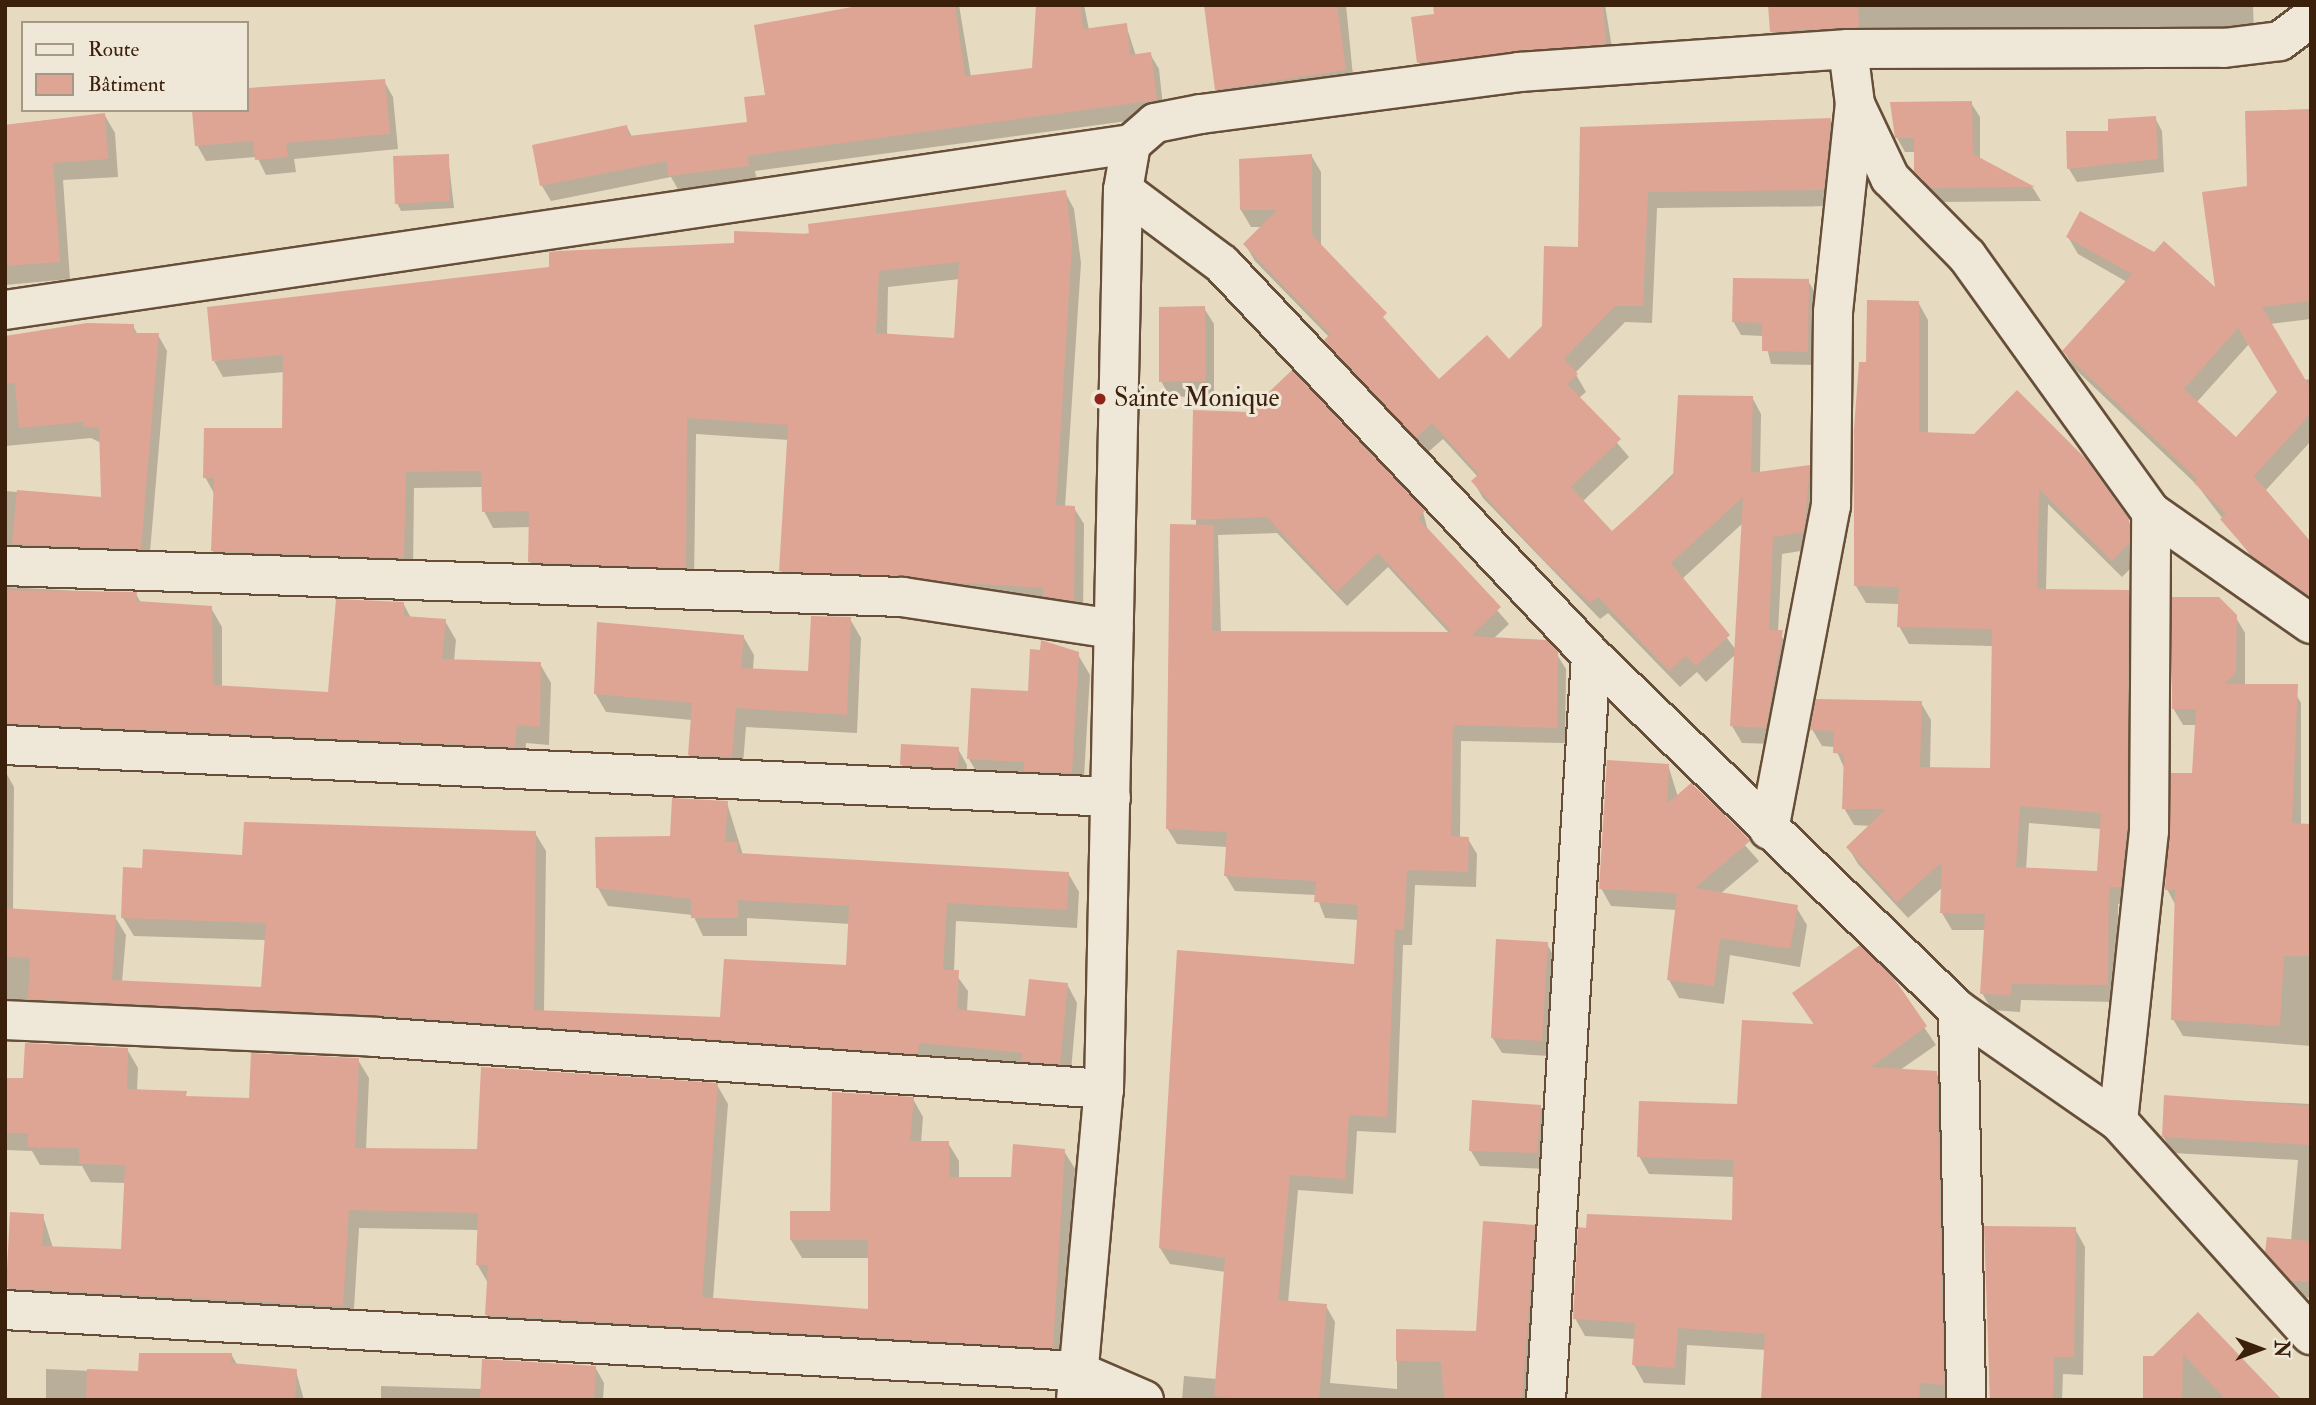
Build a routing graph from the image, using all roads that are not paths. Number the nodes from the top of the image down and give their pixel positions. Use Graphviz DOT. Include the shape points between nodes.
graph roads {
  1 [pos="2311,18"];
  2 [pos="1848,49"];
  3 [pos="1854,104"];
  4 [pos="1131,144"];
  5 [pos="1123,190"];
  6 [pos="5,310"];
  7 [pos="2151,512"];
  8 [pos="5,566"];
  9 [pos="2311,624"];
  10 [pos="1114,629"];
  11 [pos="1591,654"];
  12 [pos="5,745"];
  13 [pos="1111,797"];
  14 [pos="1769,830"];
  15 [pos="1958,1010"];
  16 [pos="5,1020"];
  17 [pos="1104,1089"];
  18 [pos="2118,1121"];
  19 [pos="5,1310"];
  20 [pos="2311,1335"];
  21 [pos="1077,1385"];
  22 [pos="1144,1400"];
  23 [pos="1546,1400"];
  24 [pos="1966,1400"];
  1 -- 2 [label="street" via="2280,41 2224,48"];
  2 -- 3 [label="street"];
  2 -- 4 [label="street" via="1519,72 1242,108 1155,124"];
  3 -- 7 [label="street" via="1891,178 1967,256"];
  3 -- 14 [label="street" via="1833,312 1832,506"];
  4 -- 5 [label="street"];
  4 -- 6 [label="street"];
  5 -- 10 [label="street"];
  5 -- 11 [label="street" via="1222,264"];
  7 -- 9 [label="street"];
  7 -- 18 [label="street" via="2149,831"];
  8 -- 10 [label="street" via="902,597"];
  10 -- 13 [label="street"];
  11 -- 14 [label="street"];
  11 -- 23 [label="street"];
  12 -- 13 [label="street"];
  13 -- 17 [label="street"];
  14 -- 15 [label="street"];
  15 -- 18 [label="street"];
  15 -- 24 [label="street"];
  16 -- 17 [label="street" via="374,1037"];
  17 -- 21 [label="street"];
  18 -- 20 [label="street"];
  19 -- 21 [label="street"];
  21 -- 22 [label="street"];
}
